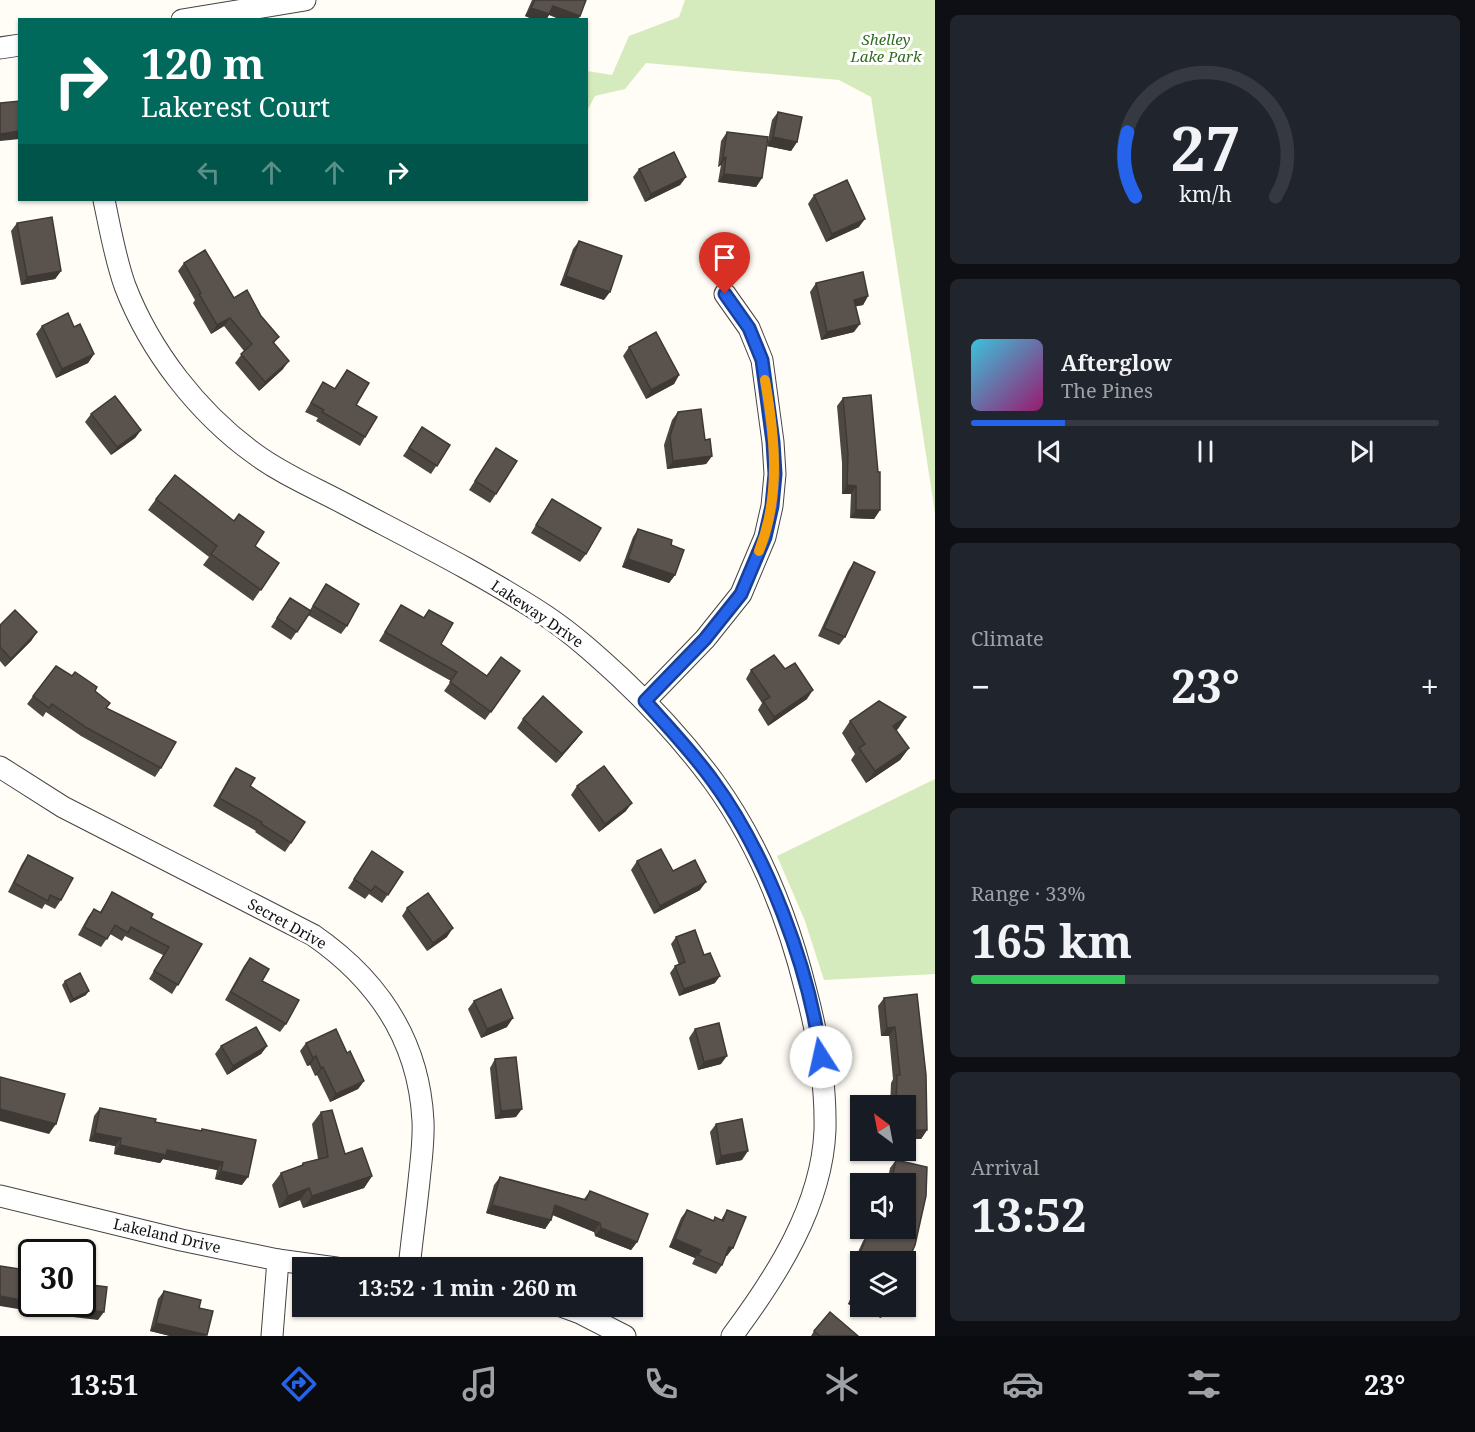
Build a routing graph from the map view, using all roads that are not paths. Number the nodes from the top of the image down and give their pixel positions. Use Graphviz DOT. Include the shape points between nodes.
graph roads {
  1 [pos="305,0"];
  2 [pos="194,18"];
  3 [pos="18,45"];
  4 [pos="0,48"];
  5 [pos="104,201"];
  6 [pos="725,294"];
  7 [pos="645,701"];
  8 [pos="0,766"];
  9 [pos="0,1196"];
  10 [pos="410,1257"];
  11 [pos="278,1260"];
  12 [pos="292,1262"];
  13 [pos="589,1317"];
  14 [pos="272,1336"];
  15 [pos="625,1336"];
  16 [pos="732,1336"];
  1 -- 2 [label="street"];
  3 -- 4 [label="street"];
  5 -- 7 [label="street, Lakeway Drive" via="125,286 146,331 170,369 207,412 254,454 453,561 548,618 588,647"];
  6 -- 7 [label="street" via="749,328 762,360 773,442 772,506 765,537 741,594 705,639"];
  7 -- 16 [label="street, Lakeway Drive" via="714,782 748,839 792,937 823,1075 825,1131 810,1198 787,1253 765,1292"];
  8 -- 10 [label="street, Secret Drive" via="63,807 313,935 363,976 398,1027 420,1087 423,1133"];
  9 -- 11 [label="street, Lakeland Drive"];
  11 -- 12 [label="street, Lakeland Drive"];
  11 -- 14 [label="street"];
  13 -- 15 [label="street"];
}
